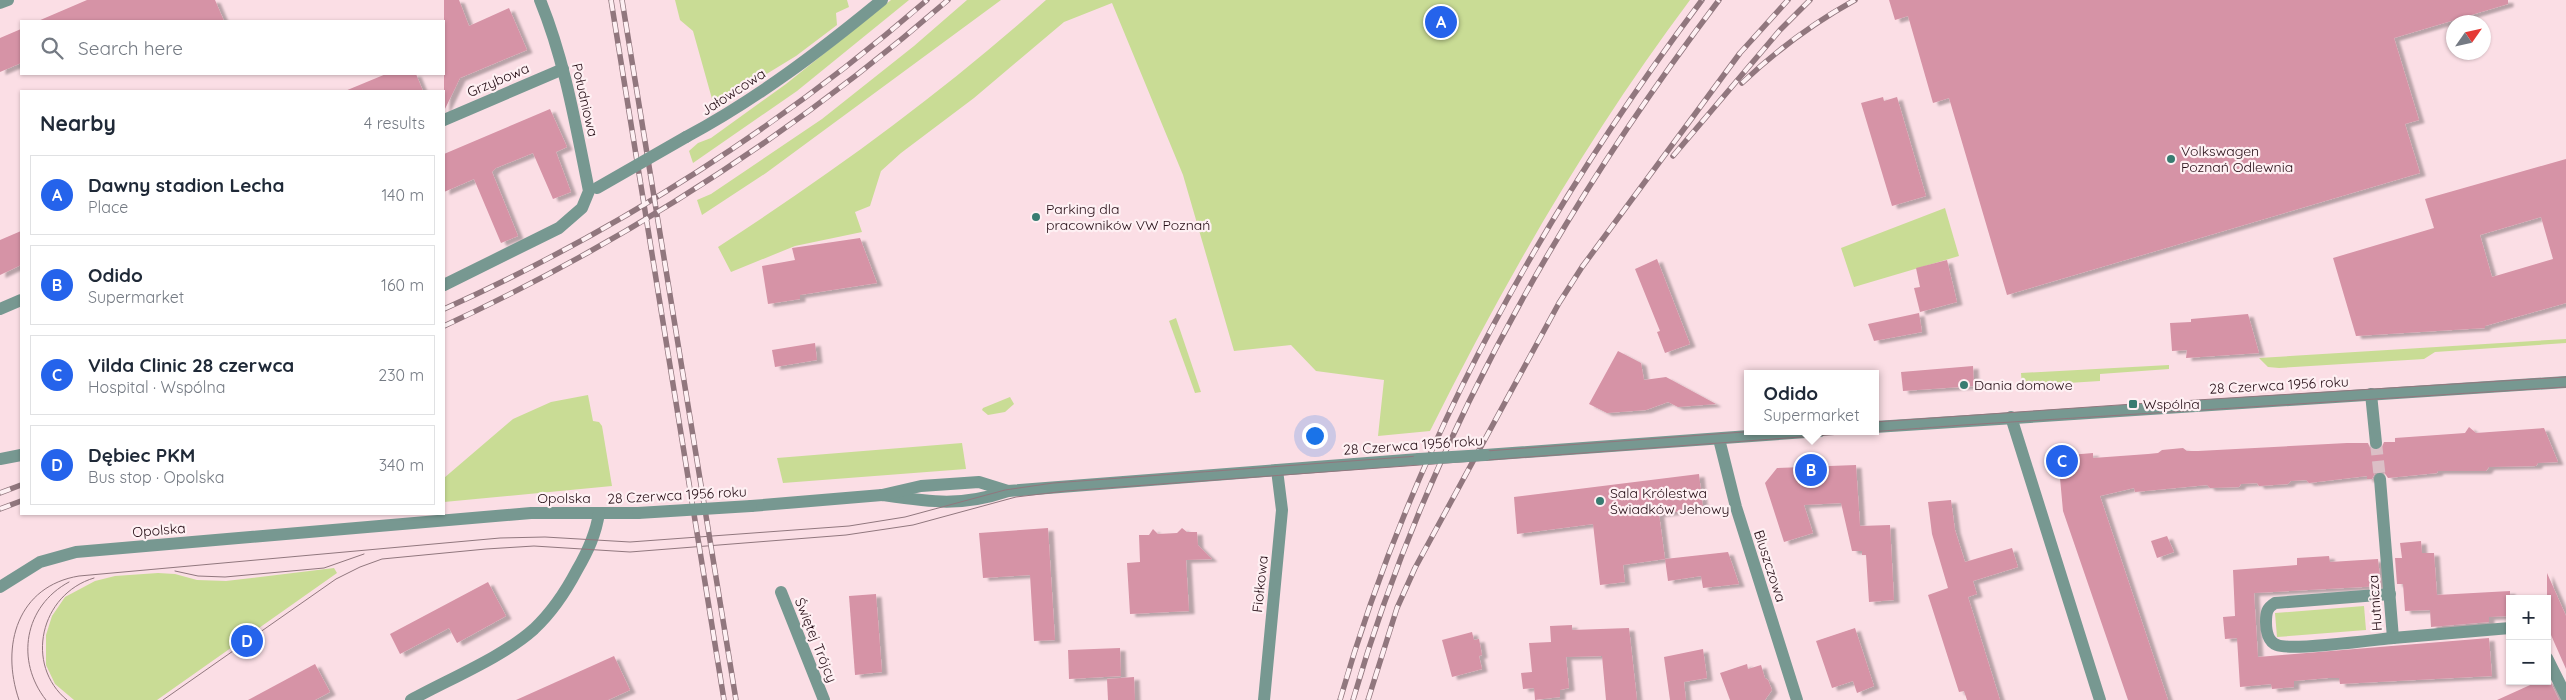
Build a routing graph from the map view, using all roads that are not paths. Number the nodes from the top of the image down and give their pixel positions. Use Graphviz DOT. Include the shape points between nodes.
graph roads {
  1 [pos="8,0"];
  2 [pos="540,0"];
  3 [pos="882,0"];
  4 [pos="0,3"];
  5 [pos="563,70"];
  6 [pos="445,120"];
  7 [pos="593,190"];
  8 [pos="445,285"];
  9 [pos="20,300"];
  10 [pos="0,309"];
  11 [pos="2566,382"];
  12 [pos="2370,394"];
  13 [pos="2011,417"];
  14 [pos="1879,427"];
  15 [pos="1770,435"];
  16 [pos="1719,439"];
  17 [pos="2376,443"];
  18 [pos="20,455"];
  19 [pos="0,459"];
  20 [pos="1277,470"];
  21 [pos="2380,478"];
  22 [pos="1008,491"];
  23 [pos="882,495"];
  24 [pos="599,513"];
  25 [pos="0,587"];
  26 [pos="781,592"];
  27 [pos="2390,594"];
  28 [pos="2506,628"];
  29 [pos="2393,638"];
  30 [pos="2551,666"];
  31 [pos="2566,696"];
  32 [pos="411,700"];
  33 [pos="824,700"];
  34 [pos="1264,700"];
  35 [pos="1797,700"];
  36 [pos="2100,700"];
  1 -- 4 [label="street"];
  2 -- 5 [label="street, Południowa"];
  3 -- 7 [label="street, Jałowcowa, bridge" via="798,66 719,120"];
  5 -- 6 [label="street, Grzybowa"];
  5 -- 7 [label="street, Południowa"];
  7 -- 8 [label="street" via="582,208 559,228"];
  9 -- 10 [label="street"];
  11 -- 12 [label="street, 28 Czerwca 1956 roku"];
  12 -- 13 [label="street, 28 Czerwca 1956 roku"];
  12 -- 17 [label="street"];
  13 -- 14 [label="street, 28 Czerwca 1956 roku"];
  13 -- 36 [label="street"];
  15 -- 16 [label="street, 28 Czerwca 1956 roku"];
  16 -- 20 [label="street, 28 Czerwca 1956 roku, bridge"];
  16 -- 35 [label="street, Bluszczowa" via="1736,507"];
  18 -- 19 [label="street"];
  20 -- 22 [label="street, 28 Czerwca 1956 roku"];
  20 -- 34 [label="street, Fiołkowa" via="1282,510"];
  21 -- 27 [label="street, Hutnicza"];
  22 -- 23 [label="street, 28 Czerwca 1956 roku" via="982,500 963,502 923,502"];
  22 -- 23 [label="street, 28 Czerwca 1956 roku" via="979,482 921,486"];
  23 -- 24 [label="street, 28 Czerwca 1956 roku, bridge" via="751,506"];
  24 -- 25 [label="street, Opolska" via="531,513 76,552 40,562"];
  24 -- 32 [label="street, 28 Czerwca 1956 roku" via="595,535 583,560 563,594 535,628 512,645"];
  26 -- 33 [label="street, Świętej Trójcy"];
  27 -- 29 [label="street, Hutnicza"];
  27 -- 29 [label="street" via="2276,603 2269,607 2266,625 2270,640 2277,645"];
  28 -- 29 [label="street, Hutnicza"];
  30 -- 31 [label="street"];
}
